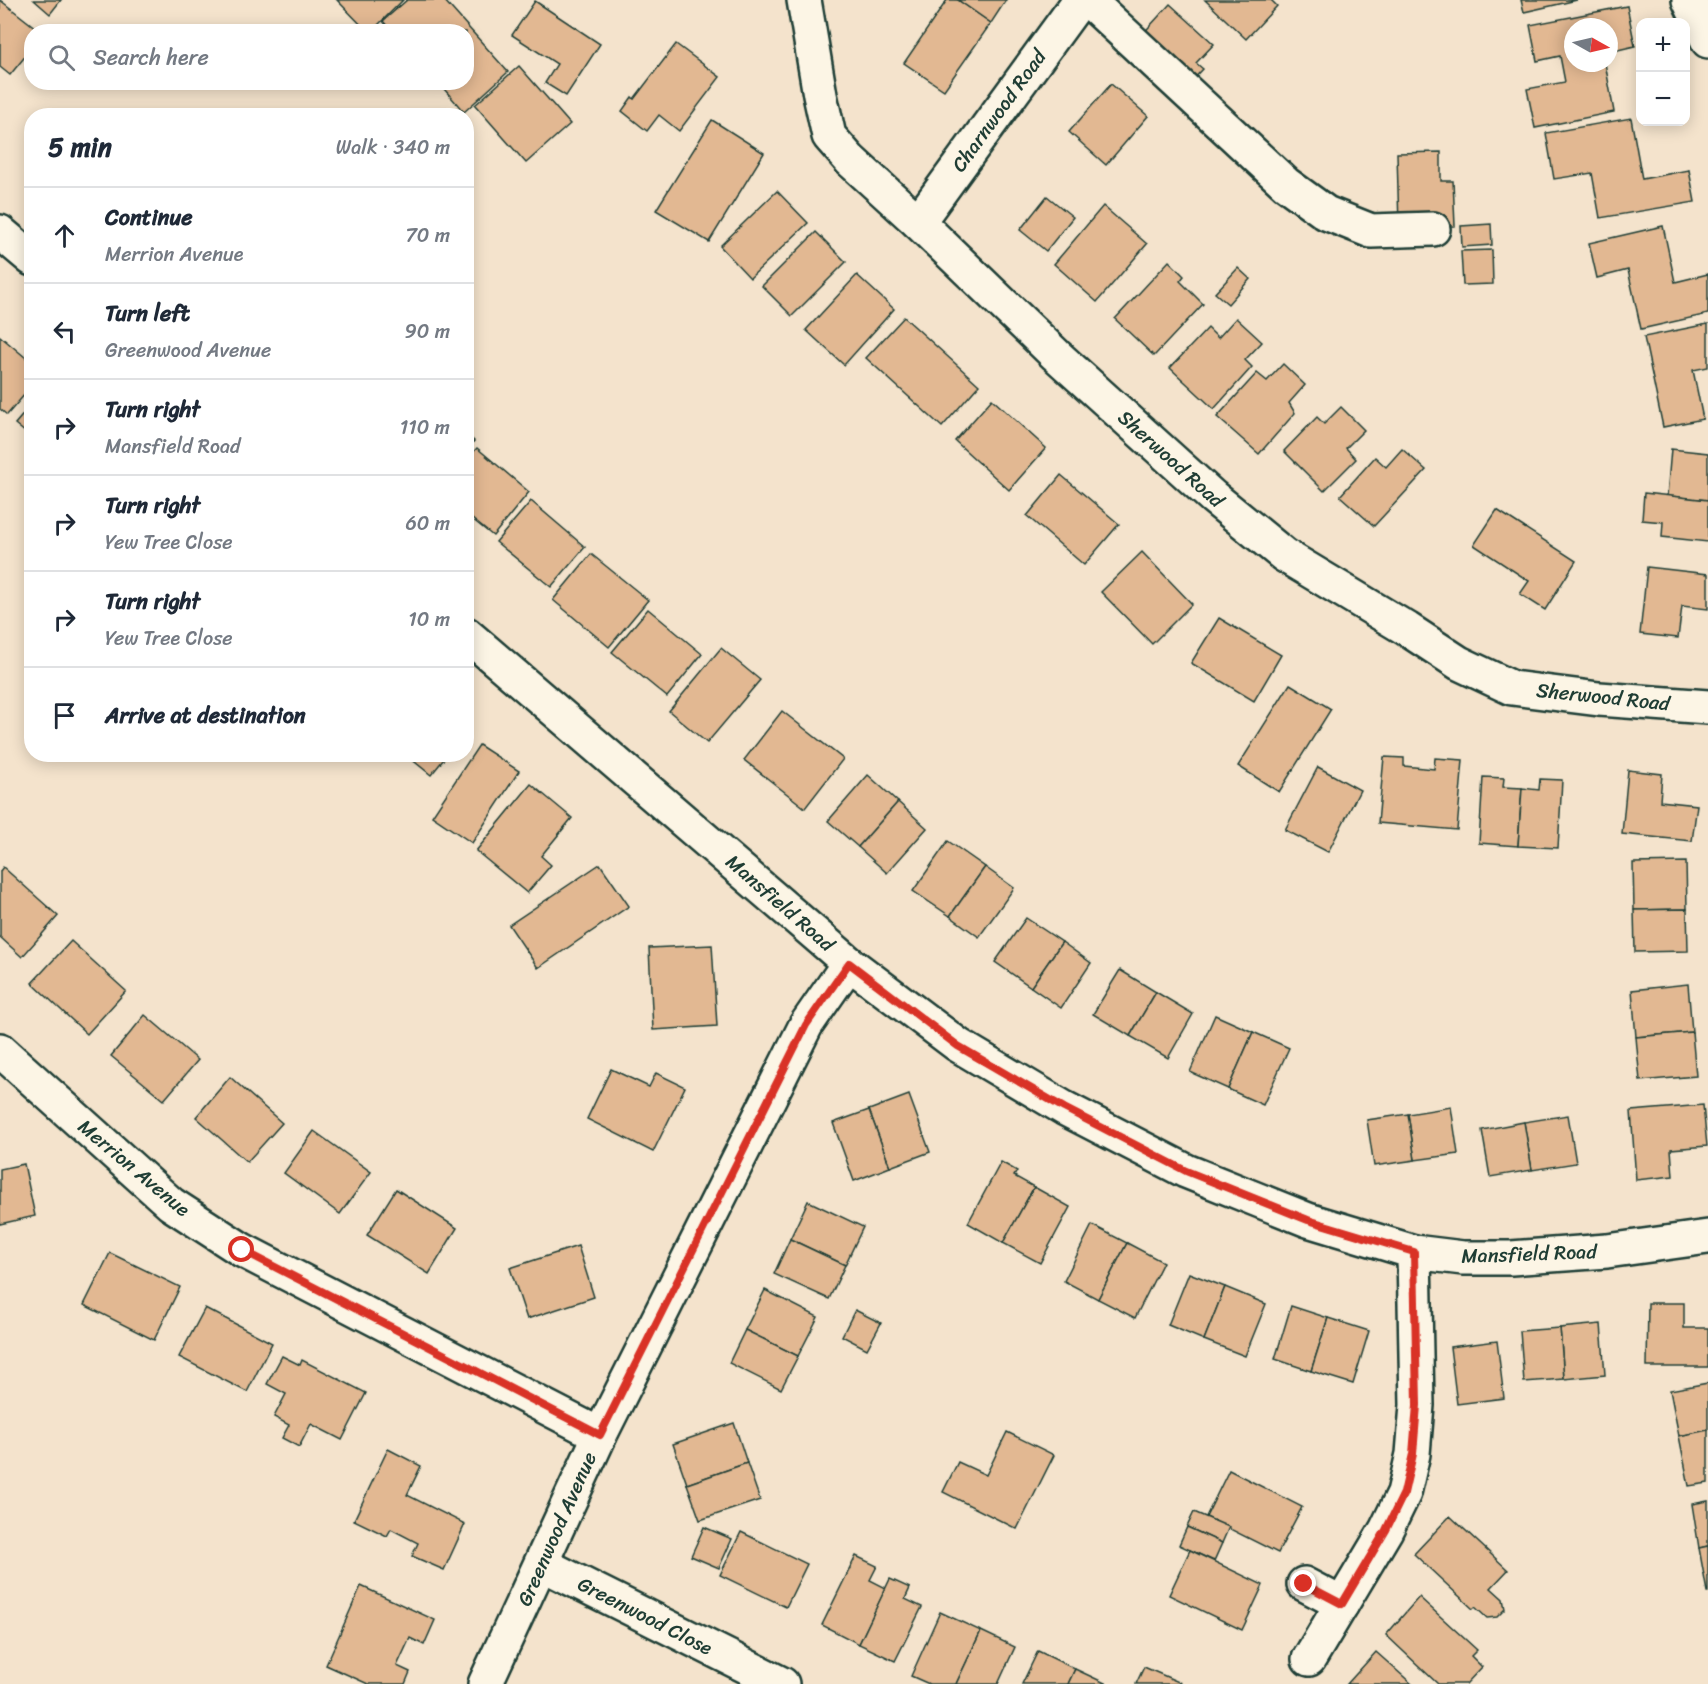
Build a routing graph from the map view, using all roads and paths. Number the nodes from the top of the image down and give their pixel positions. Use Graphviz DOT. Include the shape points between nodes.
graph roads {
  1 [pos="804,0"];
  2 [pos="1080,0"];
  3 [pos="1088,0"];
  4 [pos="1689,0"];
  5 [pos="1708,41"];
  6 [pos="918,222"];
  7 [pos="1433,229"];
  8 [pos="0,232"];
  9 [pos="24,252"];
  10 [pos="474,641"];
  11 [pos="1708,707"];
  12 [pos="849,963"];
  13 [pos="0,1050"];
  14 [pos="1708,1237"];
  15 [pos="1414,1252"];
  16 [pos="600,1435"];
  17 [pos="542,1564"];
  18 [pos="1304,1584"];
  19 [pos="1342,1604"];
  20 [pos="1309,1659"];
  21 [pos="485,1684"];
  22 [pos="782,1684"];
  1 -- 6 [label="street, Sherwood Road" via="829,136"];
  2 -- 6 [label="street, Charnwood Road"];
  3 -- 7 [label="street" via="1286,184 1326,213 1371,231"];
  4 -- 5 [label="street"];
  6 -- 11 [label="street, Sherwood Road" via="1056,355 1213,497 1284,555 1459,663 1512,688"];
  8 -- 9 [label="street"];
  10 -- 12 [label="street, Mansfield Road"];
  12 -- 15 [label="street, Mansfield Road" via="958,1046 1175,1166 1308,1220"];
  12 -- 16 [label="street, Greenwood Avenue" via="806,1025"];
  13 -- 16 [label="street, Merrion Avenue" via="171,1204 242,1250"];
  14 -- 15 [label="street, Mansfield Road" via="1607,1251 1511,1258"];
  15 -- 19 [label="street" via="1417,1405 1413,1454 1404,1493"];
  16 -- 17 [label="street, Greenwood Avenue"];
  17 -- 21 [label="street, Greenwood Avenue"];
  17 -- 22 [label="street, Greenwood Close"];
  18 -- 19 [label="street"];
  19 -- 20 [label="street"];
}
